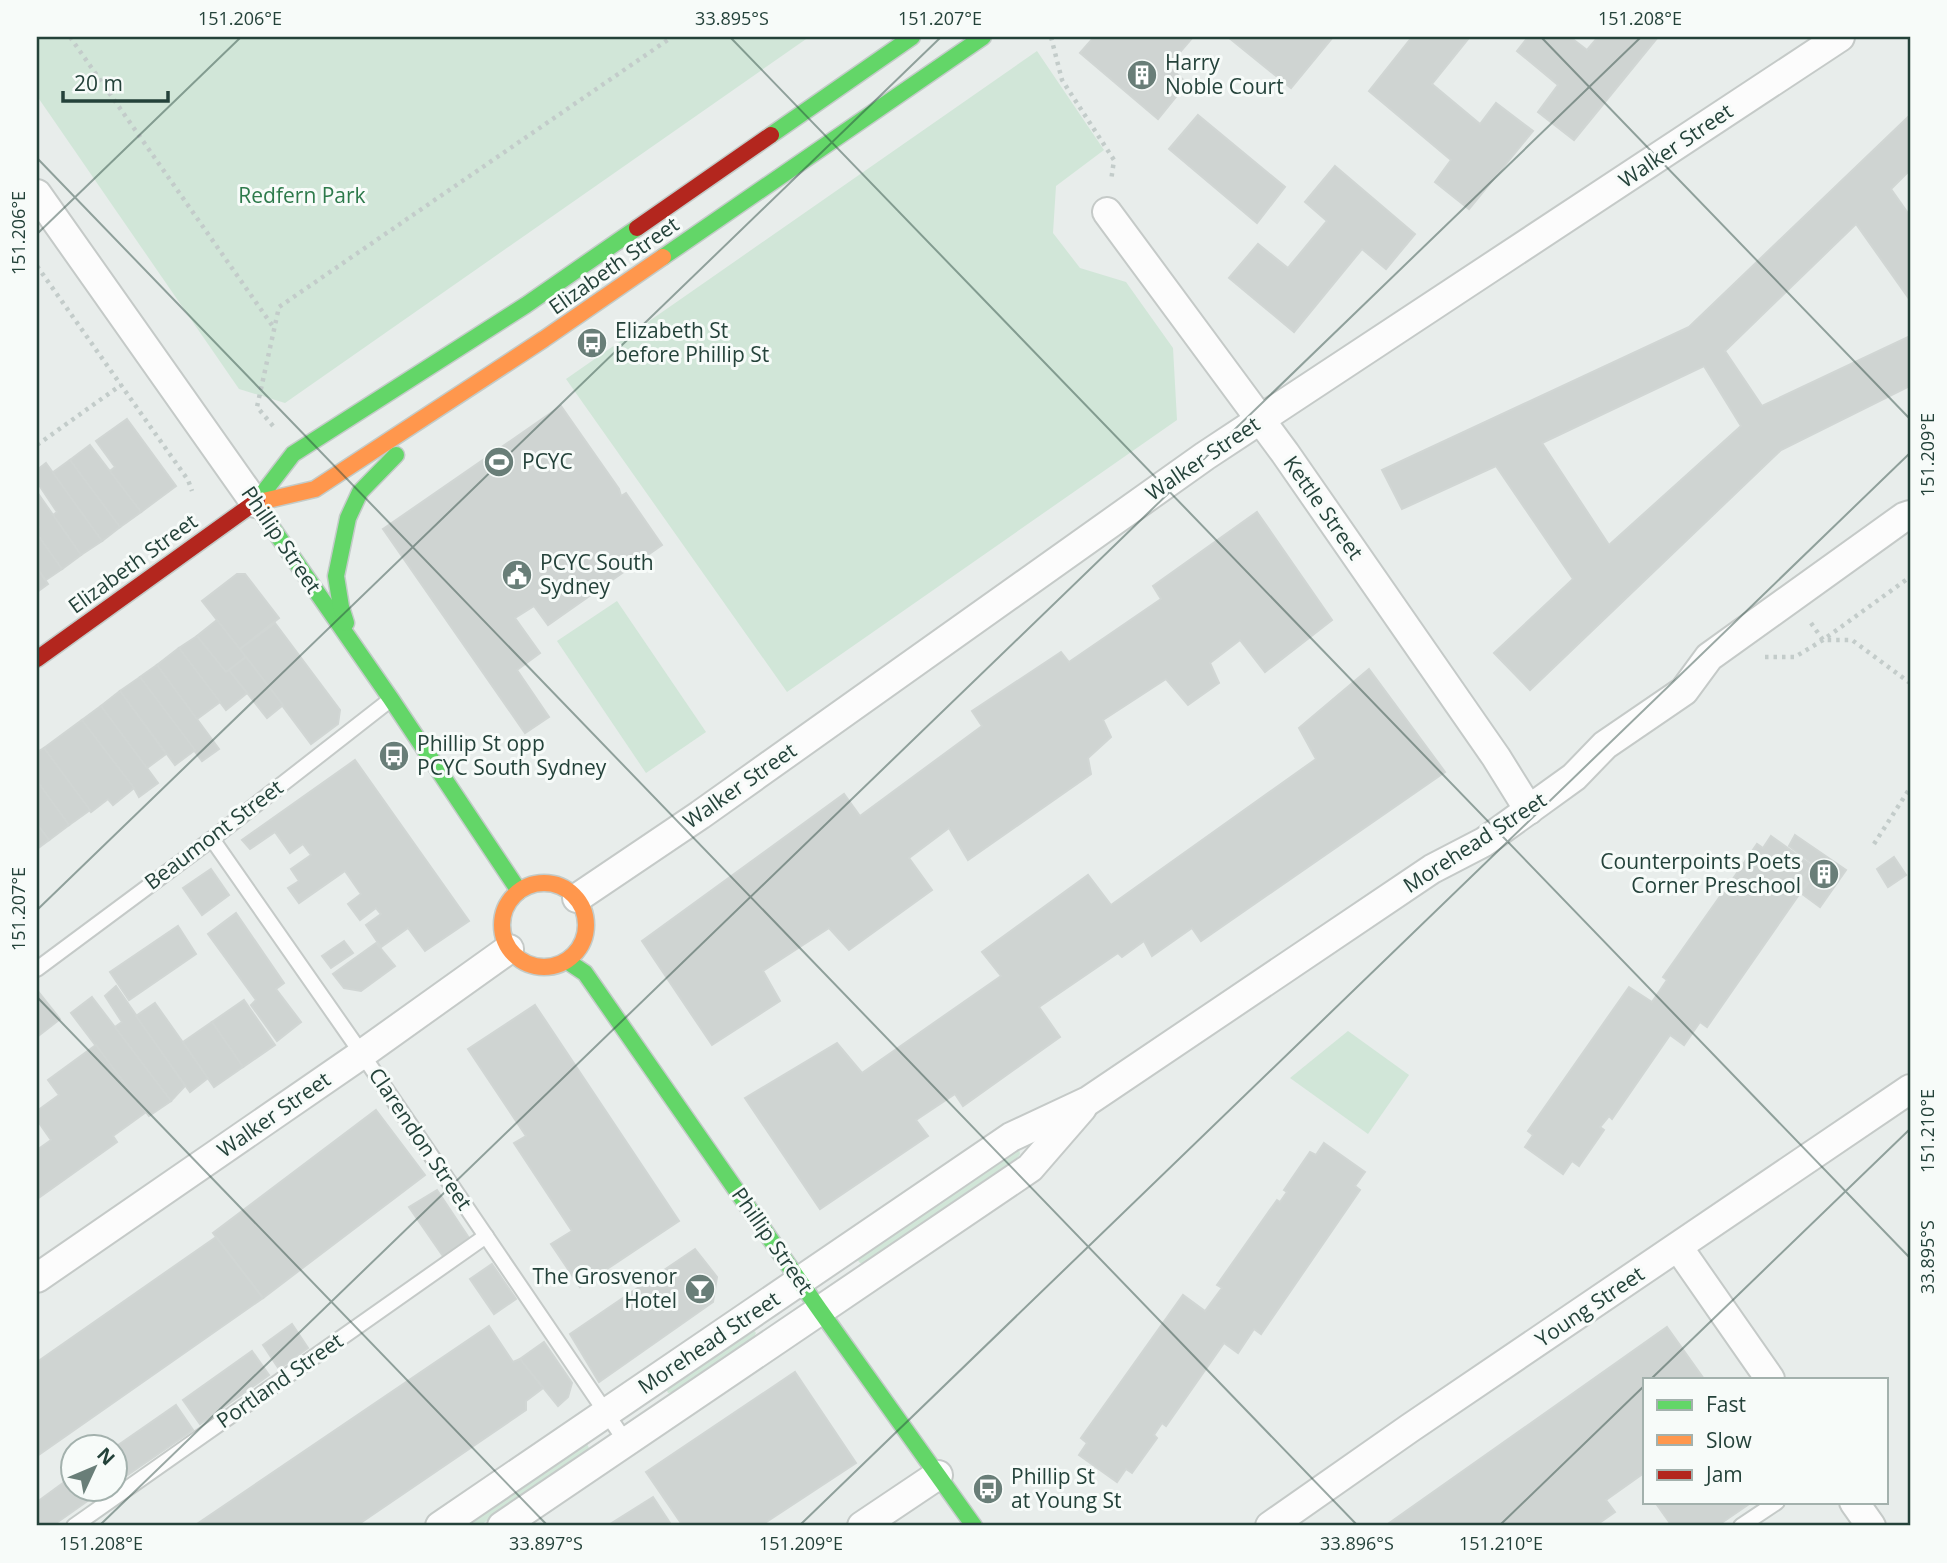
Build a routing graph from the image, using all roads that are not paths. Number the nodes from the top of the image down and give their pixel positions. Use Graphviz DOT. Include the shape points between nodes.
graph roads {
  1 [pos="912,37"];
  2 [pos="983,37"];
  3 [pos="1840,37"];
  4 [pos="37,194"];
  5 [pos="1107,212"];
  6 [pos="434,410"];
  7 [pos="1261,420"];
  8 [pos="255,503"];
  9 [pos="1910,515"];
  10 [pos="353,645"];
  11 [pos="37,659"];
  12 [pos="391,699"];
  13 [pos="1529,810"];
  14 [pos="212,839"];
  15 [pos="519,891"];
  16 [pos="577,898"];
  17 [pos="509,949"];
  18 [pos="567,961"];
  19 [pos="37,969"];
  20 [pos="362,1054"];
  21 [pos="1910,1089"];
  22 [pos="1088,1101"];
  23 [pos="486,1237"];
  24 [pos="1678,1247"];
  25 [pos="37,1278"];
  26 [pos="800,1281"];
  27 [pos="819,1309"];
  28 [pos="1769,1378"];
  29 [pos="607,1413"];
  30 [pos="626,1441"];
  31 [pos="938,1475"];
  32 [pos="1774,1504"];
  33 [pos="1855,1504"];
  34 [pos="74,1526"];
  35 [pos="440,1526"];
  36 [pos="502,1526"];
  37 [pos="862,1526"];
  38 [pos="974,1526"];
  39 [pos="1270,1526"];
  40 [pos="1741,1526"];
  41 [pos="1871,1526"];
  1 -- 8 [label="main road, Elizabeth Street" via="527,305 293,454"];
  2 -- 6 [label="main road, Elizabeth Street"];
  3 -- 7 [label="street, Walker Street"];
  4 -- 8 [label="street, Phillip Street"];
  5 -- 7 [label="street, Kettle Street"];
  6 -- 8 [label="main road, Elizabeth Street" via="315,489"];
  6 -- 10 [label="main road" via="360,492 348,518 336,576"];
  7 -- 13 [label="street, Kettle Street"];
  7 -- 16 [label="street, Walker Street"];
  8 -- 10 [label="main road, Phillip Street"];
  8 -- 11 [label="main road, Elizabeth Street"];
  9 -- 13 [label="street, Morehead Street" via="1709,657 1684,691 1605,745 1574,777"];
  10 -- 12 [label="main road, Phillip Street"];
  12 -- 14 [label="lane, Beaumont Street"];
  12 -- 15 [label="main road, Phillip Street"];
  13 -- 22 [label="street, Morehead Street" via="1484,842 1432,869"];
  14 -- 19 [label="lane, Beaumont Street"];
  14 -- 20 [label="lane, Clarendon Street"];
  15 -- 16 [label="main road" via="530,885 555,884"];
  15 -- 17 [label="main road" via="504,912 502,924"];
  16 -- 18 [label="main road" via="584,910 584,938"];
  17 -- 18 [label="main road" via="542,967"];
  17 -- 20 [label="street, Walker Street"];
  18 -- 26 [label="main road, Phillip Street" via="585,974"];
  20 -- 23 [label="lane, Clarendon Street"];
  20 -- 25 [label="street, Walker Street"];
  21 -- 24 [label="street, Young Street"];
  22 -- 26 [label="street, Morehead Street" via="1011,1137"];
  22 -- 27 [label="street, Morehead Street" via="1030,1168"];
  23 -- 29 [label="lane, Clarendon Street"];
  23 -- 34 [label="lane, Portland Street"];
  24 -- 28 [label="street"];
  24 -- 39 [label="street, Young Street"];
  26 -- 27 [label="main road, Phillip Street"];
  26 -- 29 [label="street, Morehead Street"];
  27 -- 30 [label="street, Morehead Street"];
  27 -- 31 [label="main road, Phillip Street"];
  29 -- 30 [label="lane, Clarendon Street"];
  29 -- 35 [label="street, Morehead Street"];
  30 -- 36 [label="street, Morehead Street"];
  31 -- 37 [label="street"];
  31 -- 38 [label="main road, Phillip Street"];
  32 -- 40 [label="lane"];
  33 -- 41 [label="street"];
}
